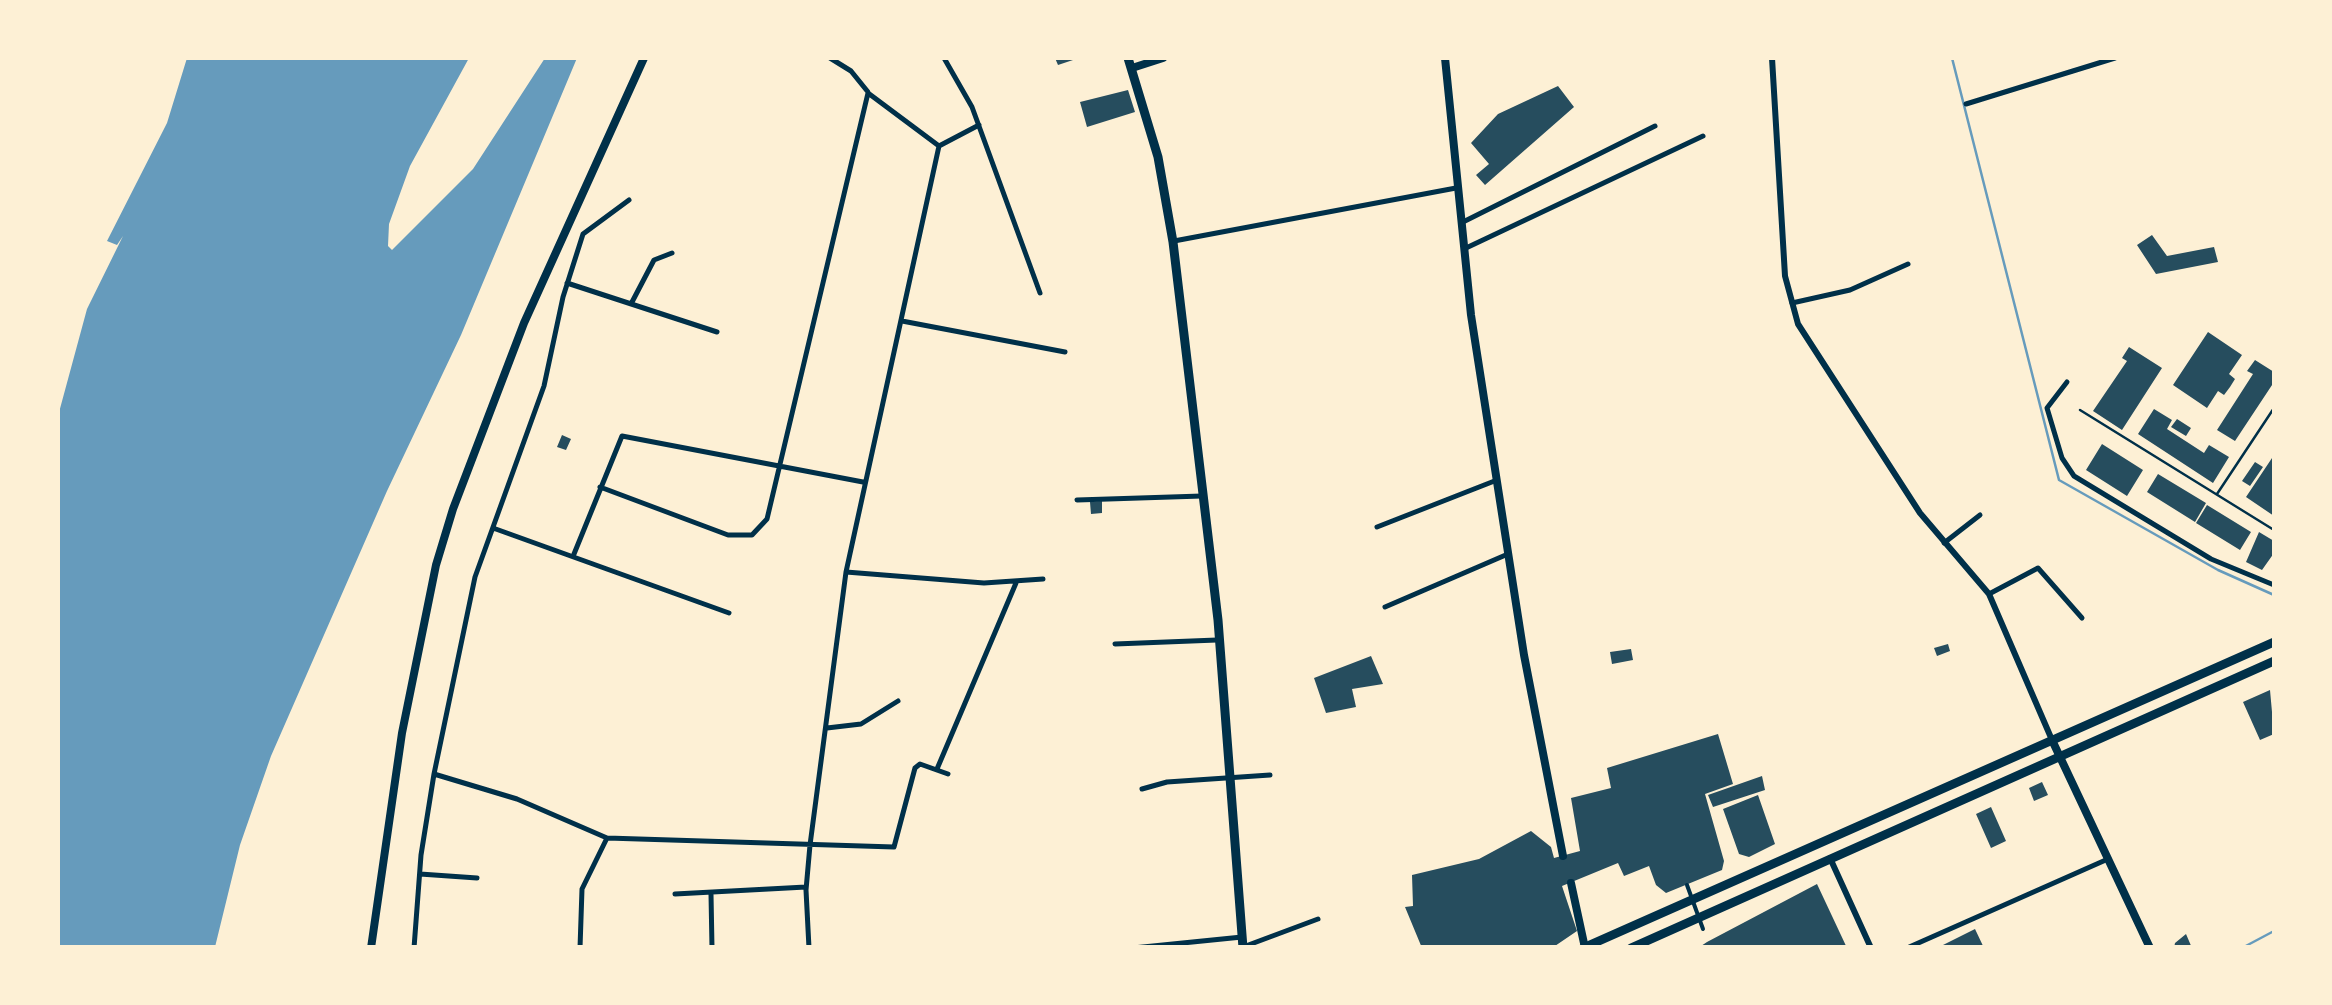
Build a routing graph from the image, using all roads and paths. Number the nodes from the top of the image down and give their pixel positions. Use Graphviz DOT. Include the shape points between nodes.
graph roads {
  1 [pos="644,58"];
  2 [pos="830,58"];
  3 [pos="944,58"];
  4 [pos="1163,58"];
  5 [pos="1446,58"];
  6 [pos="1772,58"];
  7 [pos="2114,58"];
  8 [pos="1130,63"];
  9 [pos="868,94"];
  10 [pos="1966,104"];
  11 [pos="979,125"];
  12 [pos="1655,126"];
  13 [pos="1702,136"];
  14 [pos="939,146"];
  15 [pos="1456,188"];
  16 [pos="629,200"];
  17 [pos="1460,224"];
  18 [pos="1173,242"];
  19 [pos="1463,250"];
  20 [pos="672,254"];
  21 [pos="1908,264"];
  22 [pos="567,283"];
  23 [pos="1040,292"];
  24 [pos="1792,303"];
  25 [pos="631,304"];
  26 [pos="902,321"];
  27 [pos="717,332"];
  28 [pos="1064,352"];
  29 [pos="2067,382"];
  30 [pos="2274,408"];
  31 [pos="2080,410"];
  32 [pos="776,466"];
  33 [pos="1496,480"];
  34 [pos="863,482"];
  35 [pos="600,486"];
  36 [pos="2216,495"];
  37 [pos="1205,496"];
  38 [pos="1077,500"];
  39 [pos="1980,515"];
  40 [pos="1378,527"];
  41 [pos="492,528"];
  42 [pos="2274,530"];
  43 [pos="1944,542"];
  44 [pos="574,554"];
  45 [pos="1508,554"];
  46 [pos="846,572"];
  47 [pos="1042,579"];
  48 [pos="1016,583"];
  49 [pos="2274,585"];
  50 [pos="1989,594"];
  51 [pos="1385,607"];
  52 [pos="729,613"];
  53 [pos="2082,618"];
  54 [pos="1220,640"];
  55 [pos="2274,642"];
  56 [pos="1116,644"];
  57 [pos="2274,661"];
  58 [pos="898,701"];
  59 [pos="827,728"];
  60 [pos="2052,740"];
  61 [pos="2060,756"];
  62 [pos="936,770"];
  63 [pos="434,774"];
  64 [pos="948,774"];
  65 [pos="1270,775"];
  66 [pos="1230,779"];
  67 [pos="1142,789"];
  68 [pos="607,838"];
  69 [pos="810,845"];
  70 [pos="1562,856"];
  71 [pos="1830,858"];
  72 [pos="2108,859"];
  73 [pos="420,874"];
  74 [pos="477,878"];
  75 [pos="1570,883"];
  76 [pos="1686,885"];
  77 [pos="806,887"];
  78 [pos="675,894"];
  79 [pos="712,894"];
  80 [pos="1318,919"];
  81 [pos="1703,929"];
  82 [pos="1243,944"];
  83 [pos="1585,947"];
  84 [pos="371,948"];
  85 [pos="414,948"];
  86 [pos="580,948"];
  87 [pos="712,948"];
  88 [pos="809,948"];
  89 [pos="1133,948"];
  90 [pos="1631,948"];
  91 [pos="1871,948"];
  92 [pos="1907,948"];
  93 [pos="2150,948"];
  1 -- 84 [label="main road" via="524,322 453,508 402,733"];
  2 -- 9 [label="street"];
  3 -- 11 [label="street"];
  4 -- 8 [label="main road"];
  5 -- 15 [label="main road"];
  6 -- 24 [label="street"];
  7 -- 10 [label="street"];
  8 -- 18 [label="main road" via="1158,156"];
  9 -- 14 [label="street"];
  9 -- 32 [label="street"];
  11 -- 14 [label="street"];
  11 -- 23 [label="street"];
  12 -- 17 [label="street"];
  13 -- 19 [label="street"];
  14 -- 26 [label="street"];
  15 -- 17 [label="main road"];
  15 -- 18 [label="street"];
  16 -- 22 [label="street" via="591,224"];
  17 -- 19 [label="main road"];
  18 -- 37 [label="main road"];
  19 -- 33 [label="main road"];
  20 -- 25 [label="street" via="654,260"];
  21 -- 24 [label="street" via="1850,290"];
  22 -- 25 [label="street"];
  22 -- 41 [label="street" via="544,386"];
  24 -- 43 [label="street" via="1806,336"];
  25 -- 27 [label="street"];
  26 -- 28 [label="street"];
  26 -- 34 [label="street"];
  29 -- 49 [label="street" via="2047,408 2074,476 2211,559"];
  30 -- 36 [label="lane"];
  31 -- 36 [label="lane"];
  32 -- 34 [label="street"];
  32 -- 35 [label="street" via="622,436"];
  32 -- 35 [label="street" via="767,519 752,535 728,534"];
  33 -- 40 [label="street"];
  33 -- 45 [label="main road"];
  34 -- 46 [label="street"];
  35 -- 44 [label="street"];
  36 -- 42 [label="lane"];
  37 -- 38 [label="street"];
  37 -- 54 [label="main road"];
  39 -- 43 [label="street"];
  41 -- 44 [label="street"];
  41 -- 63 [label="street" via="456,653"];
  43 -- 50 [label="street"];
  44 -- 52 [label="street"];
  45 -- 51 [label="street"];
  45 -- 70 [label="main road"];
  46 -- 48 [label="street"];
  46 -- 59 [label="street"];
  47 -- 48 [label="street"];
  48 -- 62 [label="street"];
  50 -- 53 [label="street" via="2038,568"];
  50 -- 60 [label="street"];
  54 -- 56 [label="street"];
  54 -- 66 [label="main road"];
  55 -- 60 [label="main road"];
  57 -- 61 [label="main road"];
  58 -- 59 [label="street" via="861,724"];
  59 -- 69 [label="street"];
  60 -- 61 [label="main road"];
  60 -- 83 [label="main road"];
  61 -- 71 [label="main road"];
  61 -- 72 [label="main road"];
  62 -- 64 [label="street"];
  62 -- 69 [label="street" via="915,768 894,847"];
  63 -- 68 [label="street" via="517,799"];
  63 -- 73 [label="street"];
  65 -- 66 [label="street"];
  66 -- 67 [label="street"];
  66 -- 82 [label="main road"];
  68 -- 69 [label="street"];
  68 -- 86 [label="street" via="582,889"];
  69 -- 77 [label="street"];
  71 -- 90 [label="main road"];
  71 -- 91 [label="street"];
  72 -- 92 [label="street"];
  72 -- 93 [label="main road"];
  73 -- 74 [label="street"];
  73 -- 85 [label="street"];
  75 -- 83 [label="main road"];
  76 -- 81 [label="street"];
  77 -- 79 [label="street"];
  77 -- 88 [label="street"];
  78 -- 79 [label="street"];
  79 -- 87 [label="street"];
  80 -- 82 [label="street"];
  82 -- 89 [label="street"];
}
